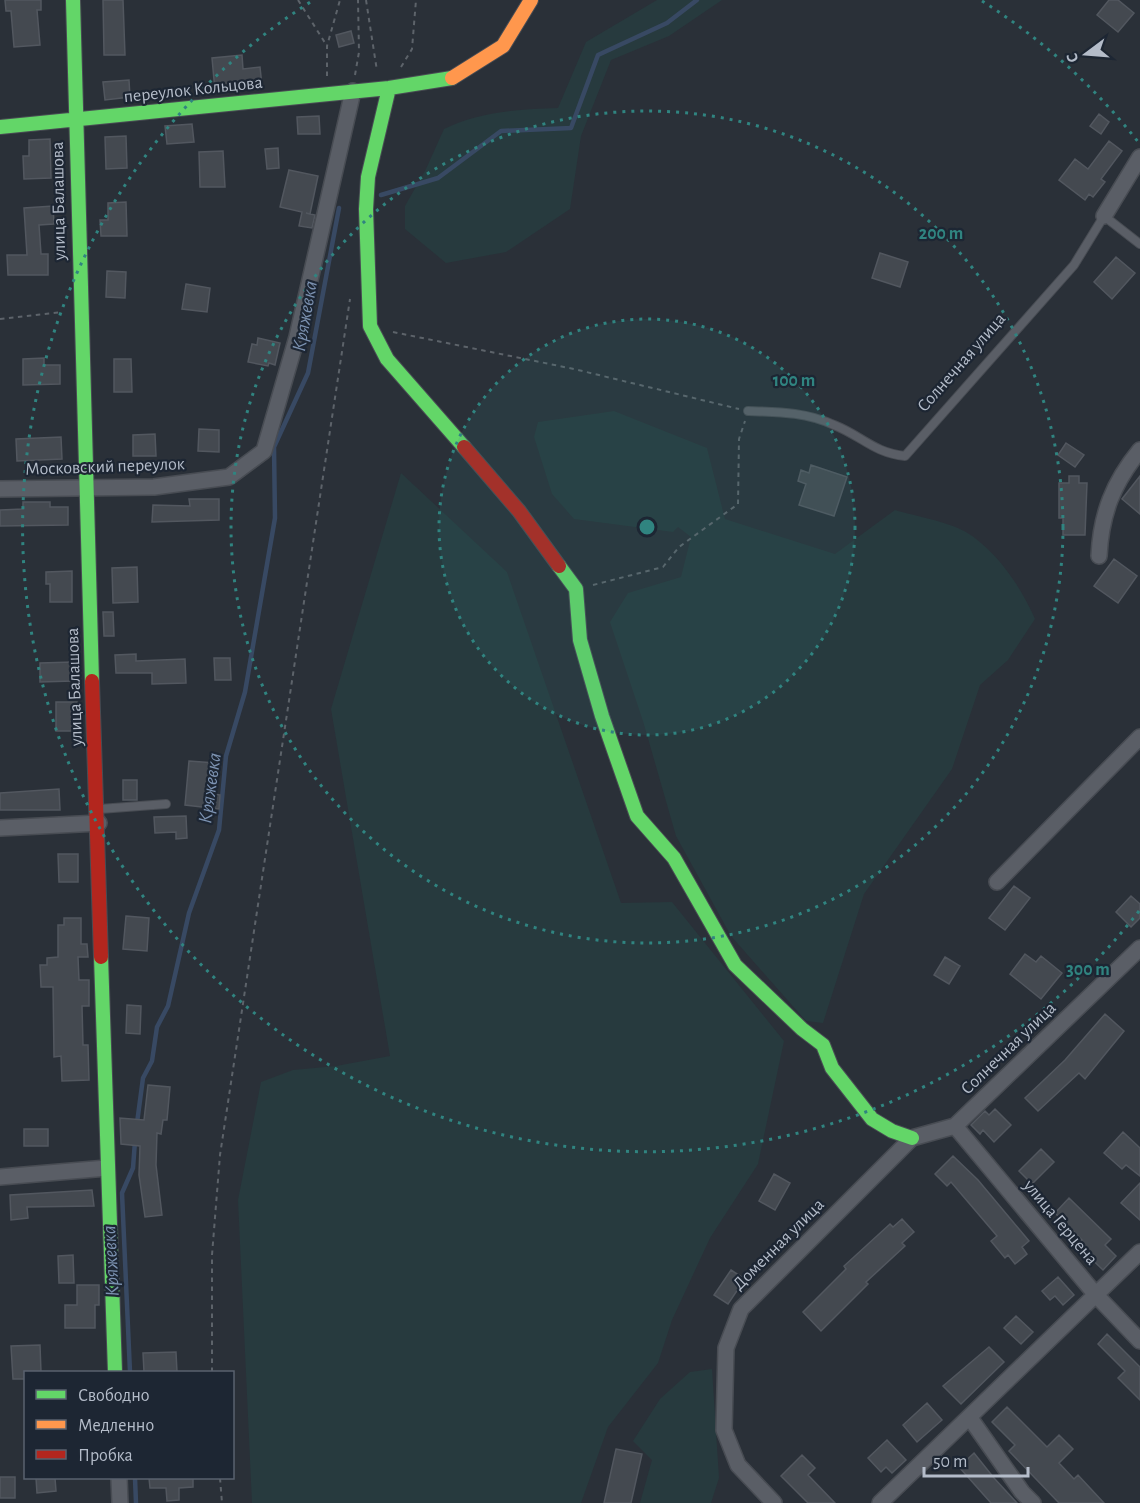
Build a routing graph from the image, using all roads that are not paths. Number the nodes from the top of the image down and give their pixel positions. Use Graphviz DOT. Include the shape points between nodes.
graph roads {
  1 [pos="73,0"];
  2 [pos="531,0"];
  3 [pos="389,88"];
  4 [pos="353,91"];
  5 [pos="76,120"];
  6 [pos="0,127"];
  7 [pos="1140,157"];
  8 [pos="1104,216"];
  9 [pos="1140,244"];
  10 [pos="748,411"];
  11 [pos="1140,450"];
  12 [pos="86,488"];
  13 [pos="0,489"];
  14 [pos="1099,556"];
  15 [pos="1139,740"];
  16 [pos="166,804"];
  17 [pos="98,816"];
  18 [pos="0,828"];
  19 [pos="997,882"];
  20 [pos="1140,948"];
  21 [pos="954,1126"];
  22 [pos="912,1138"];
  23 [pos="107,1168"];
  24 [pos="0,1177"];
  25 [pos="1140,1252"];
  26 [pos="1096,1295"];
  27 [pos="1140,1341"];
  28 [pos="115,1371"];
  29 [pos="970,1418"];
  30 [pos="119,1479"];
  31 [pos="120,1503"];
  32 [pos="774,1503"];
  33 [pos="880,1503"];
  34 [pos="1033,1503"];
  1 -- 5 [label="street, улица Балашова"];
  2 -- 3 [label="street, переулок Кольцова" via="503,46 454,78"];
  3 -- 4 [label="street, переулок Кольцова"];
  3 -- 22 [label="street" via="368,177 370,326 387,359 519,511 576,590 580,640 637,816 674,858 735,965 823,1045 832,1068 872,1119"];
  4 -- 5 [label="street, переулок Кольцова"];
  4 -- 12 [label="street, Московский переулок" via="297,337 264,451 229,477 154,487"];
  5 -- 6 [label="street, переулок Кольцова"];
  5 -- 12 [label="street, улица Балашова"];
  7 -- 8 [label="street, Солнечная улица"];
  8 -- 9 [label="lane"];
  8 -- 10 [label="lane, Солнечная улица" via="1074,265 905,456 886,454 836,425 801,413"];
  11 -- 14 [label="street" via="1122,472 1110,501 1101,525"];
  12 -- 13 [label="street, Московский переулок"];
  12 -- 17 [label="street, улица Балашова"];
  15 -- 19 [label="street"];
  16 -- 17 [label="lane"];
  17 -- 18 [label="street"];
  17 -- 23 [label="street, улица Балашова"];
  20 -- 21 [label="street, Солнечная улица"];
  21 -- 22 [label="street, Доменная улица"];
  21 -- 26 [label="street, улица Герцена"];
  22 -- 32 [label="street, Доменная улица" via="741,1309 726,1348 724,1430 738,1465"];
  23 -- 24 [label="street"];
  23 -- 28 [label="street, улица Балашова"];
  25 -- 26 [label="street"];
  26 -- 27 [label="street, улица Герцена"];
  26 -- 29 [label="street"];
  29 -- 33 [label="street"];
  29 -- 34 [label="street"];
  30 -- 31 [label="street"];
}
